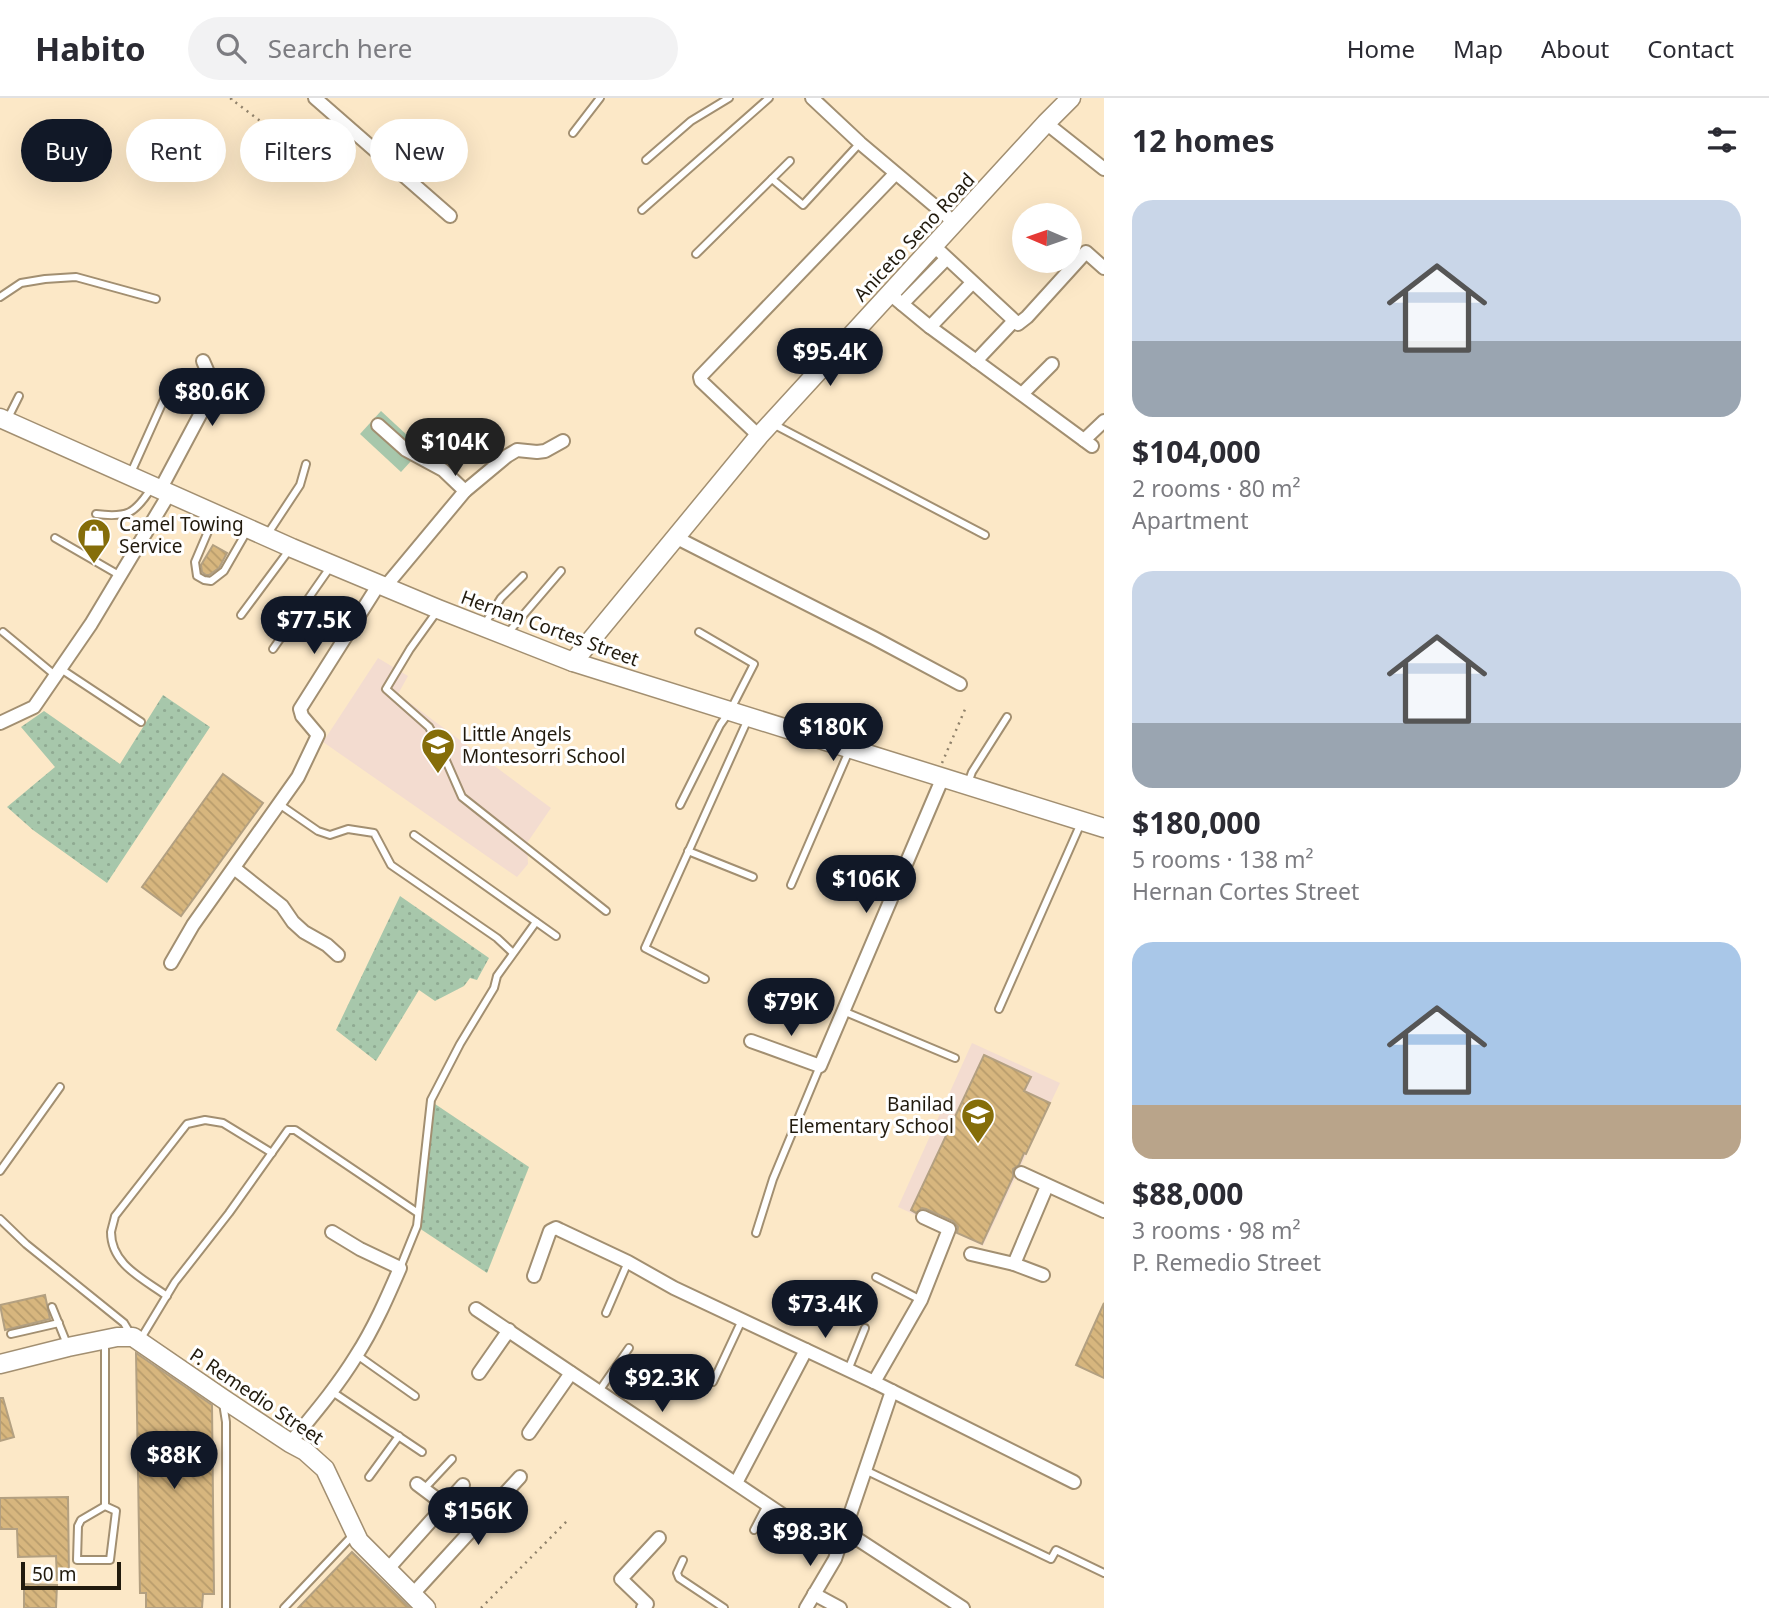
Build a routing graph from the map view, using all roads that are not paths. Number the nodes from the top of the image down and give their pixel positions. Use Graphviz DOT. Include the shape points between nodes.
graph roads {
  1 [pos="315,98"];
  2 [pos="600,98"];
  3 [pos="729,98"];
  4 [pos="769,98"];
  5 [pos="812,98"];
  6 [pos="1071,98"];
  7 [pos="1046,123"];
  8 [pos="573,133"];
  9 [pos="860,144"];
  10 [pos="646,160"];
  11 [pos="790,161"];
  12 [pos="1104,169"];
  13 [pos="895,174"];
  14 [pos="772,179"];
  15 [pos="642,210"];
  16 [pos="450,216"];
  17 [pos="955,223"];
  18 [pos="940,252"];
  19 [pos="696,254"];
  20 [pos="1104,268"];
  21 [pos="971,284"];
  22 [pos="0,297"];
  23 [pos="156,299"];
  24 [pos="896,299"];
  25 [pos="1011,324"];
  26 [pos="930,327"];
  27 [pos="203,361"];
  28 [pos="976,361"];
  29 [pos="1052,364"];
  30 [pos="174,377"];
  31 [pos="1022,394"];
  32 [pos="19,396"];
  33 [pos="3,420"];
  34 [pos="1104,421"];
  35 [pos="378,425"];
  36 [pos="765,430"];
  37 [pos="563,441"];
  38 [pos="306,464"];
  39 [pos="129,477"];
  40 [pos="160,490"];
  41 [pos="465,491"];
  42 [pos="96,514"];
  43 [pos="215,515"];
  44 [pos="248,529"];
  45 [pos="985,535"];
  46 [pos="266,537"];
  47 [pos="675,537"];
  48 [pos="55,538"];
  49 [pos="292,548"];
  50 [pos="332,565"];
  51 [pos="561,571"];
  52 [pos="120,576"];
  53 [pos="523,576"];
  54 [pos="382,586"];
  55 [pos="438,609"];
  56 [pos="241,615"];
  57 [pos="483,626"];
  58 [pos="3,632"];
  59 [pos="699,632"];
  60 [pos="506,636"];
  61 [pos="273,649"];
  62 [pos="573,662"];
  63 [pos="59,672"];
  64 [pos="960,684"];
  65 [pos="730,711"];
  66 [pos="749,717"];
  67 [pos="1007,717"];
  68 [pos="141,722"];
  69 [pos="0,723"];
  70 [pos="850,749"];
  71 [pos="940,777"];
  72 [pos="967,785"];
  73 [pos="279,803"];
  74 [pos="680,805"];
  75 [pos="1082,821"];
  76 [pos="1104,828"];
  77 [pos="414,835"];
  78 [pos="688,850"];
  79 [pos="234,868"];
  80 [pos="753,877"];
  81 [pos="848,877"];
  82 [pos="791,885"];
  83 [pos="892,897"];
  84 [pos="606,911"];
  85 [pos="536,922"];
  86 [pos="556,936"];
  87 [pos="513,953"];
  88 [pos="338,955"];
  89 [pos="171,963"];
  90 [pos="705,979"];
  91 [pos="999,1009"];
  92 [pos="843,1011"];
  93 [pos="751,1041"];
  94 [pos="955,1058"];
  95 [pos="820,1066"];
  96 [pos="60,1087"];
  97 [pos="272,1153"];
  98 [pos="0,1171"];
  99 [pos="1021,1173"];
  100 [pos="1047,1185"];
  101 [pos="1104,1211"];
  102 [pos="418,1213"];
  103 [pos="923,1217"];
  104 [pos="0,1219"];
  105 [pos="332,1232"];
  106 [pos="755,1233"];
  107 [pos="971,1254"];
  108 [pos="628,1262"];
  109 [pos="1014,1264"];
  110 [pos="400,1268"];
  111 [pos="1043,1275"];
  112 [pos="534,1276"];
  113 [pos="876,1277"];
  114 [pos="167,1296"];
  115 [pos="921,1300"];
  116 [pos="52,1307"];
  117 [pos="476,1309"];
  118 [pos="606,1313"];
  119 [pos="742,1320"];
  120 [pos="59,1323"];
  121 [pos="865,1328"];
  122 [pos="509,1330"];
  123 [pos="11,1334"];
  124 [pos="136,1339"];
  125 [pos="105,1340"];
  126 [pos="68,1347"];
  127 [pos="629,1348"];
  128 [pos="806,1350"];
  129 [pos="357,1355"];
  130 [pos="0,1364"];
  131 [pos="848,1370"];
  132 [pos="480,1373"];
  133 [pos="571,1373"];
  134 [pos="713,1382"];
  135 [pos="874,1382"];
  136 [pos="331,1391"];
  137 [pos="599,1391"];
  138 [pos="892,1391"];
  139 [pos="415,1396"];
  140 [pos="222,1398"];
  141 [pos="529,1433"];
  142 [pos="399,1436"];
  143 [pos="290,1443"];
  144 [pos="422,1452"];
  145 [pos="452,1459"];
  146 [pos="865,1470"];
  147 [pos="369,1477"];
  148 [pos="520,1477"];
  149 [pos="1074,1482"];
  150 [pos="736,1483"];
  151 [pos="463,1485"];
  152 [pos="420,1486"];
  153 [pos="445,1505"];
  154 [pos="767,1505"];
  155 [pos="105,1506"];
  156 [pos="754,1530"];
  157 [pos="354,1534"];
  158 [pos="843,1536"];
  159 [pos="659,1538"];
  160 [pos="683,1560"];
  161 [pos="387,1570"];
  162 [pos="1104,1573"];
  163 [pos="814,1594"];
  164 [pos="412,1595"];
  165 [pos="226,1608"];
  166 [pos="284,1608"];
  167 [pos="426,1608"];
  168 [pos="643,1608"];
  169 [pos="724,1608"];
  170 [pos="806,1608"];
  171 [pos="840,1608"];
  172 [pos="963,1608"];
  1 -- 16 [label="street"];
  2 -- 8 [label="lane"];
  3 -- 10 [label="lane" via="691,121"];
  4 -- 15 [label="lane"];
  5 -- 9 [label="street"];
  6 -- 7 [label="street, Aniceto Seno Road"];
  7 -- 12 [label="street"];
  7 -- 17 [label="street, Aniceto Seno Road"];
  9 -- 13 [label="street"];
  9 -- 14 [label="lane" via="803,205"];
  11 -- 14 [label="lane"];
  13 -- 17 [label="street"];
  13 -- 36 [label="street" via="701,377"];
  14 -- 19 [label="lane"];
  17 -- 18 [label="street, Aniceto Seno Road"];
  18 -- 20 [label="street" via="1018,324 1086,252"];
  18 -- 24 [label="street, Aniceto Seno Road"];
  21 -- 26 [label="street"];
  22 -- 23 [label="lane" via="21,283 76,277"];
  24 -- 26 [label="street"];
  24 -- 36 [label="street, Aniceto Seno Road"];
  25 -- 28 [label="street"];
  26 -- 28 [label="street"];
  27 -- 40 [label="street" via="213,384 209,398"];
  28 -- 31 [label="street"];
  29 -- 31 [label="street"];
  30 -- 39 [label="lane"];
  31 -- 34 [label="street" via="1088,443"];
  32 -- 33 [label="lane"];
  33 -- 39 [label="street, Hernan Cortes Street"];
  35 -- 41 [label="street"];
  36 -- 45 [label="lane"];
  36 -- 47 [label="street, Aniceto Seno Road"];
  37 -- 41 [label="street" via="545,451 513,452"];
  38 -- 46 [label="lane" via="300,485"];
  39 -- 40 [label="street, Hernan Cortes Street"];
  40 -- 42 [label="lane" via="119,517"];
  40 -- 43 [label="street, Hernan Cortes Street"];
  40 -- 52 [label="street"];
  41 -- 54 [label="street"];
  43 -- 44 [label="street, Hernan Cortes Street"];
  43 -- 44 [label="lane" via="195,562 201,578 211,581 224,572"];
  44 -- 46 [label="street, Hernan Cortes Street"];
  46 -- 49 [label="street, Hernan Cortes Street"];
  47 -- 62 [label="street, Aniceto Seno Road"];
  47 -- 64 [label="street"];
  48 -- 52 [label="lane"];
  49 -- 50 [label="street, Hernan Cortes Street"];
  49 -- 56 [label="lane"];
  50 -- 54 [label="street, Hernan Cortes Street"];
  50 -- 61 [label="lane"];
  51 -- 60 [label="lane"];
  52 -- 63 [label="street"];
  53 -- 57 [label="lane"];
  54 -- 55 [label="street, Hernan Cortes Street"];
  54 -- 73 [label="street" via="300,709 318,735 298,778"];
  55 -- 57 [label="street, Hernan Cortes Street"];
  55 -- 84 [label="lane" via="386,690 429,727 462,797"];
  57 -- 60 [label="street, Hernan Cortes Street"];
  58 -- 63 [label="lane"];
  59 -- 65 [label="lane" via="754,664"];
  60 -- 62 [label="street, Hernan Cortes Street"];
  62 -- 65 [label="street, Hernan Cortes Street"];
  63 -- 68 [label="lane"];
  63 -- 69 [label="street" via="34,707"];
  65 -- 66 [label="street, Hernan Cortes Street"];
  65 -- 74 [label="lane"];
  66 -- 70 [label="street, Hernan Cortes Street"];
  66 -- 78 [label="lane"];
  67 -- 72 [label="lane"];
  70 -- 71 [label="street, Hernan Cortes Street"];
  70 -- 82 [label="lane"];
  71 -- 72 [label="street, Hernan Cortes Street"];
  71 -- 83 [label="street"];
  72 -- 75 [label="street, Hernan Cortes Street"];
  73 -- 79 [label="street"];
  73 -- 87 [label="lane" via="330,835 348,829 374,834 391,865"];
  75 -- 76 [label="street, Hernan Cortes Street"];
  75 -- 91 [label="lane"];
  77 -- 85 [label="lane"];
  78 -- 80 [label="lane"];
  78 -- 90 [label="lane" via="645,948"];
  79 -- 88 [label="street" via="282,906 304,932"];
  79 -- 89 [label="street"];
  81 -- 83 [label="lane"];
  83 -- 92 [label="street"];
  85 -- 86 [label="lane"];
  85 -- 87 [label="lane"];
  87 -- 102 [label="lane" via="430,1100"];
  92 -- 94 [label="lane"];
  92 -- 95 [label="street"];
  93 -- 95 [label="street"];
  95 -- 106 [label="lane"];
  96 -- 98 [label="lane"];
  97 -- 102 [label="lane" via="288,1130 295,1130"];
  97 -- 114 [label="lane"];
  97 -- 114 [label="lane" via="223,1123 187,1124 115,1216 111,1232 115,1253"];
  99 -- 100 [label="street"];
  100 -- 101 [label="street"];
  100 -- 109 [label="street"];
  102 -- 110 [label="lane"];
  103 -- 115 [label="street" via="949,1229"];
  104 -- 124 [label="lane" via="124,1323"];
  105 -- 110 [label="street"];
  107 -- 109 [label="street"];
  108 -- 112 [label="street" via="556,1228 550,1231"];
  108 -- 118 [label="lane"];
  108 -- 119 [label="street"];
  109 -- 111 [label="street"];
  110 -- 129 [label="street"];
  113 -- 115 [label="lane"];
  114 -- 124 [label="lane"];
  115 -- 135 [label="street"];
  116 -- 120 [label="lane"];
  117 -- 122 [label="street"];
  119 -- 128 [label="street"];
  119 -- 134 [label="lane"];
  120 -- 123 [label="lane"];
  120 -- 126 [label="lane"];
  121 -- 131 [label="lane"];
  122 -- 132 [label="street"];
  122 -- 133 [label="street"];
  124 -- 125 [label="street"];
  124 -- 140 [label="street, P. Remedio Street"];
  125 -- 126 [label="street"];
  125 -- 155 [label="lane"];
  126 -- 130 [label="street"];
  127 -- 137 [label="lane"];
  128 -- 131 [label="street"];
  128 -- 150 [label="street"];
  129 -- 136 [label="street"];
  129 -- 139 [label="lane"];
  131 -- 135 [label="street"];
  133 -- 137 [label="street"];
  133 -- 141 [label="street"];
  135 -- 138 [label="street"];
  136 -- 142 [label="lane"];
  136 -- 143 [label="street"];
  137 -- 150 [label="street"];
  138 -- 146 [label="street"];
  138 -- 149 [label="street"];
  140 -- 143 [label="street, P. Remedio Street"];
  140 -- 165 [label="lane" via="226,1422"];
  142 -- 144 [label="lane"];
  142 -- 147 [label="lane"];
  143 -- 157 [label="street, P. Remedio Street" via="325,1469"];
  145 -- 152 [label="lane"];
  146 -- 158 [label="street"];
  146 -- 162 [label="lane" via="1051,1559 1056,1550"];
  148 -- 164 [label="street"];
  150 -- 154 [label="street"];
  151 -- 153 [label="street"];
  152 -- 153 [label="street"];
  153 -- 161 [label="street"];
  154 -- 156 [label="lane"];
  154 -- 158 [label="street" via="811,1534"];
  155 -- 155 [label="lane" via="81,1520 77,1560 110,1560 116,1511"];
  157 -- 161 [label="street, P. Remedio Street"];
  157 -- 166 [label="lane"];
  158 -- 163 [label="street"];
  158 -- 172 [label="street"];
  159 -- 168 [label="street" via="621,1579 647,1604"];
  160 -- 169 [label="lane" via="679,1578"];
  161 -- 164 [label="street, P. Remedio Street"];
  163 -- 170 [label="street"];
  163 -- 171 [label="street"];
  164 -- 167 [label="street, P. Remedio Street"];
}
